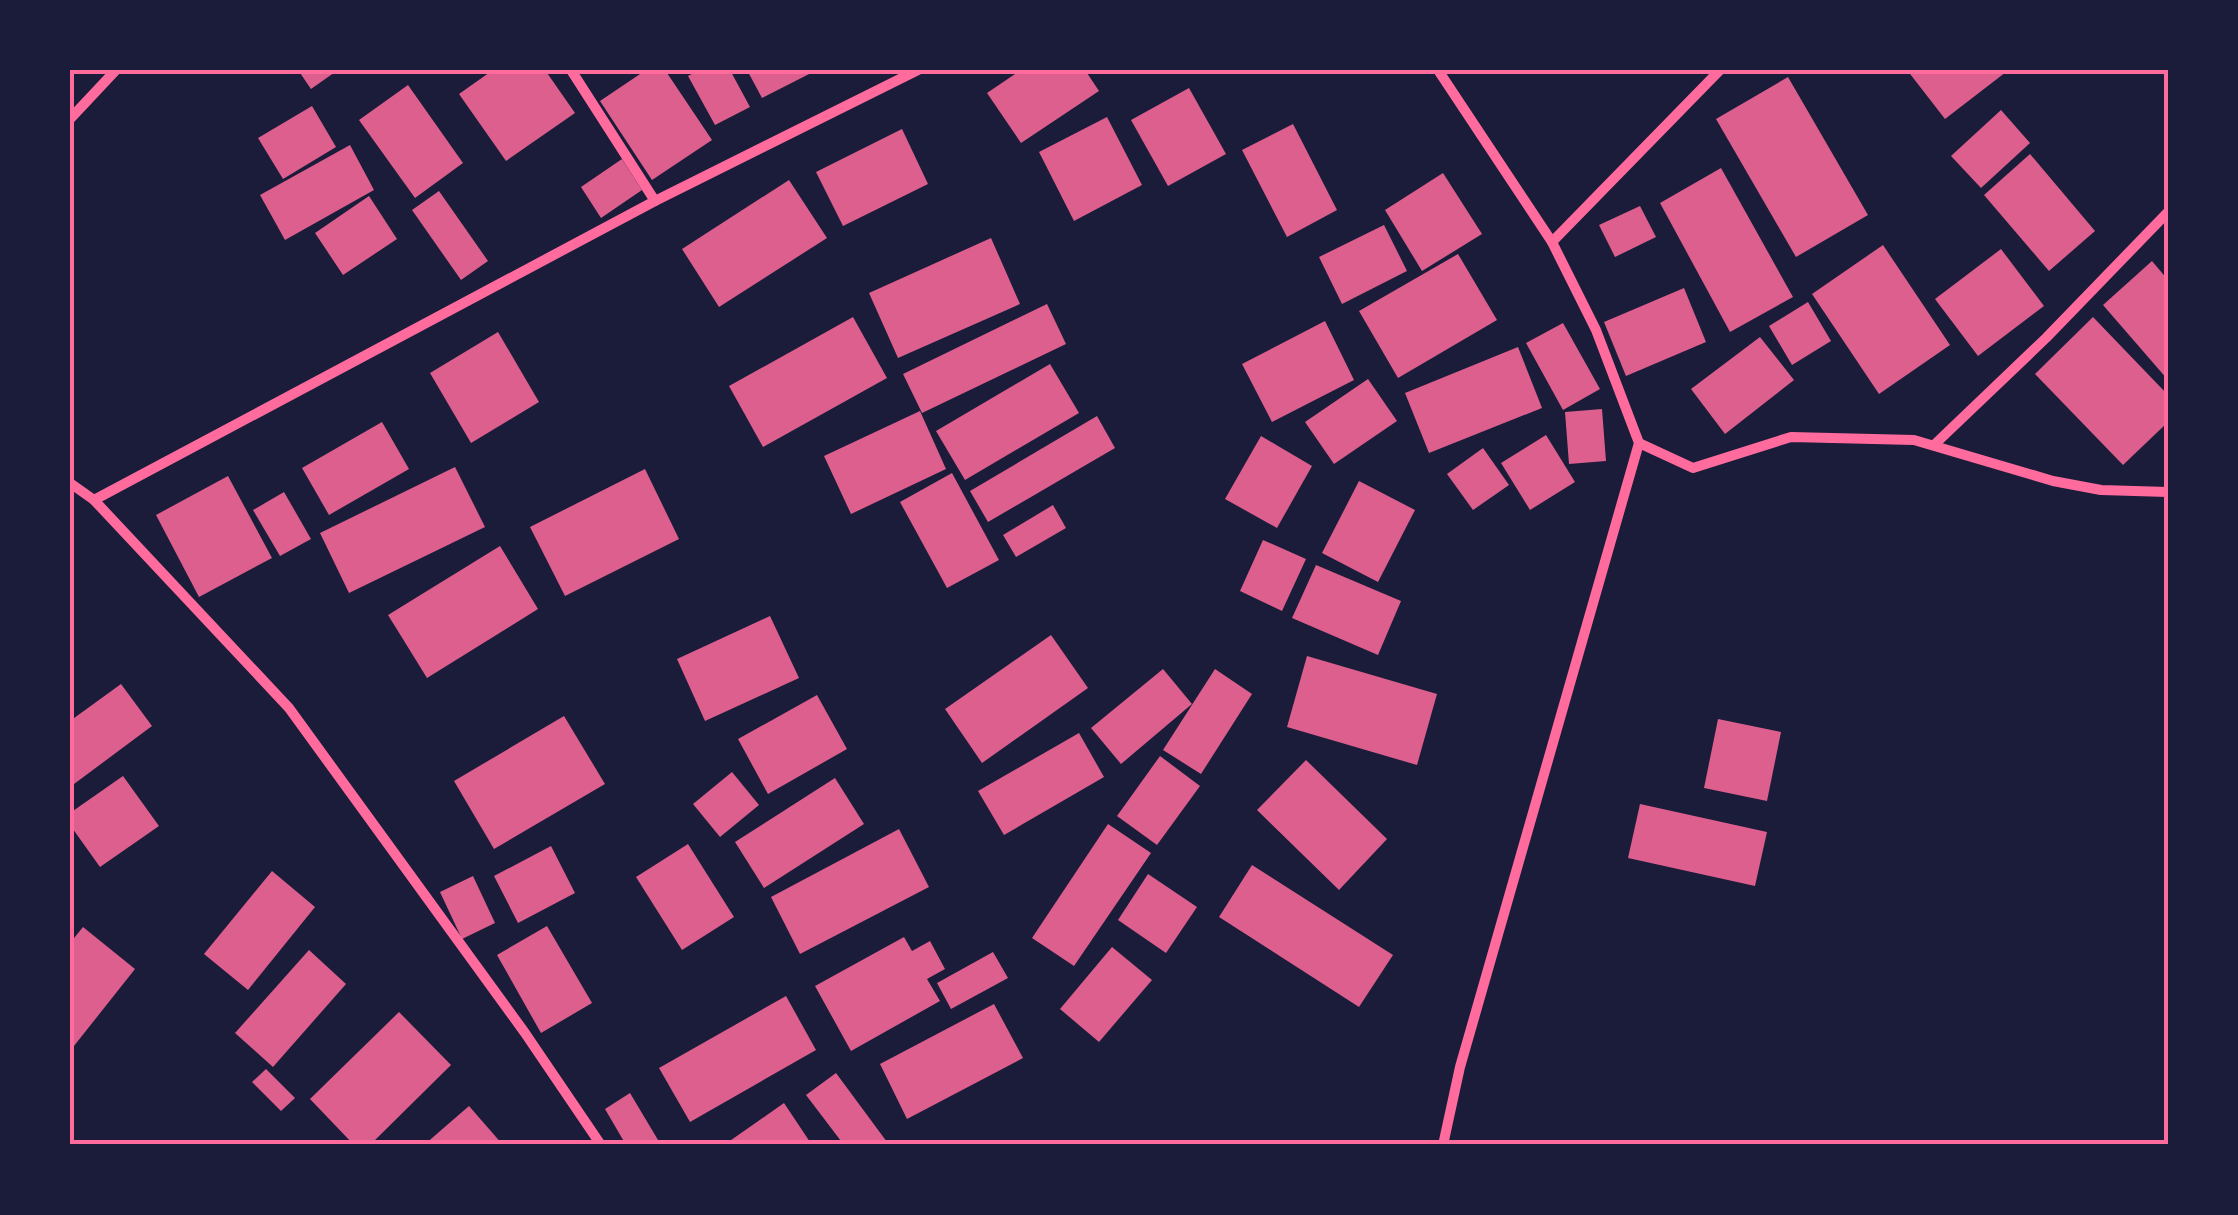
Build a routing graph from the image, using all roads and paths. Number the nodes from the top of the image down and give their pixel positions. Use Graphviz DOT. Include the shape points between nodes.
graph roads {
  1 [pos="116,70"];
  2 [pos="571,70"];
  3 [pos="918,70"];
  4 [pos="1438,70"];
  5 [pos="1720,70"];
  6 [pos="70,119"];
  7 [pos="655,201"];
  8 [pos="2168,212"];
  9 [pos="1552,242"];
  10 [pos="1640,443"];
  11 [pos="1934,445"];
  12 [pos="70,483"];
  13 [pos="2168,492"];
  14 [pos="94,500"];
  15 [pos="601,1145"];
  16 [pos="1443,1145"];
  1 -- 6 [label="street"];
  2 -- 7 [label="street"];
  3 -- 7 [label="street"];
  4 -- 9 [label="street"];
  5 -- 9 [label="street"];
  7 -- 14 [label="street"];
  8 -- 11 [label="street"];
  9 -- 10 [label="street" via="1596,330"];
  10 -- 11 [label="street" via="1693,468 1791,437"];
  10 -- 16 [label="street" via="1465,1048"];
  11 -- 13 [label="street" via="2053,481"];
  12 -- 14 [label="street"];
  14 -- 15 [label="street" via="289,708"];
}
